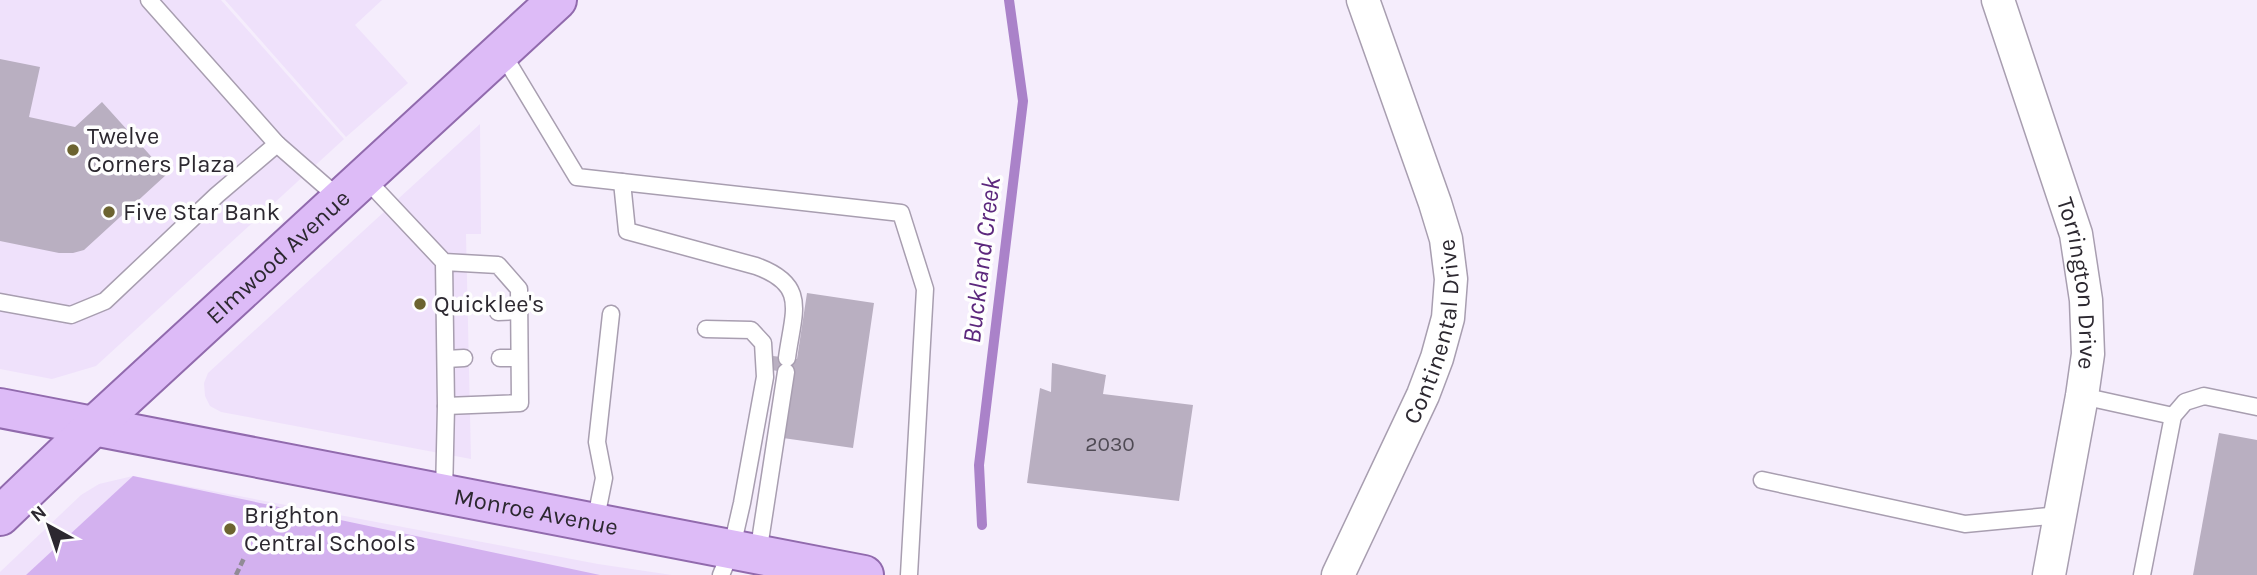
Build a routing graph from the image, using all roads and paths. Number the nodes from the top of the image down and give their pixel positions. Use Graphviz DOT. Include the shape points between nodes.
graph roads {
  1 [pos="149,0"];
  2 [pos="557,0"];
  3 [pos="1363,0"];
  4 [pos="1998,0"];
  5 [pos="501,51"];
  6 [pos="277,144"];
  7 [pos="622,182"];
  8 [pos="352,188"];
  9 [pos="444,262"];
  10 [pos="0,302"];
  11 [pos="498,312"];
  12 [pos="519,312"];
  13 [pos="611,314"];
  14 [pos="706,329"];
  15 [pos="464,358"];
  16 [pos="500,358"];
  17 [pos="519,358"];
  18 [pos="446,359"];
  19 [pos="2082,396"];
  20 [pos="446,406"];
  21 [pos="2257,407"];
  22 [pos="0,408"];
  23 [pos="2174,416"];
  24 [pos="93,427"];
  25 [pos="1762,480"];
  26 [pos="443,494"];
  27 [pos="2060,515"];
  28 [pos="0,516"];
  29 [pos="595,523"];
  30 [pos="245,556"];
  31 [pos="757,563"];
  32 [pos="236,575"];
  33 [pos="864,575"];
  34 [pos="909,575"];
  35 [pos="1338,575"];
  36 [pos="2049,575"];
  37 [pos="2143,575"];
  1 -- 6 [label="lane"];
  2 -- 5 [label="main road, Elmwood Avenue"];
  3 -- 35 [label="street, Continental Drive" via="1435,203 1451,279 1447,318 1432,370"];
  4 -- 19 [label="street, Torrington Drive" via="2076,234 2086,300 2088,354"];
  5 -- 7 [label="lane" via="577,177"];
  5 -- 8 [label="main road, Elmwood Avenue"];
  6 -- 8 [label="lane"];
  6 -- 10 [label="lane" via="105,300 71,315"];
  7 -- 31 [label="lane" via="627,232 774,273 788,284 795,299"];
  7 -- 34 [label="lane" via="901,213 925,289"];
  8 -- 9 [label="lane"];
  8 -- 24 [label="main road, Elmwood Avenue"];
  9 -- 12 [label="lane" via="498,265 519,289"];
  9 -- 18 [label="lane" via="453,313"];
  11 -- 12 [label="lane"];
  12 -- 17 [label="lane"];
  13 -- 29 [label="lane" via="597,442 604,478"];
  14 -- 31 [label="lane" via="751,330 763,343"];
  15 -- 18 [label="lane"];
  16 -- 17 [label="lane"];
  17 -- 20 [label="lane" via="520,403"];
  18 -- 20 [label="lane"];
  19 -- 23 [label="lane"];
  19 -- 27 [label="street, Torrington Drive"];
  20 -- 26 [label="lane"];
  21 -- 23 [label="lane" via="2204,396 2185,402"];
  22 -- 24 [label="main road, Monroe Avenue"];
  23 -- 37 [label="lane"];
  24 -- 26 [label="main road, Monroe Avenue"];
  24 -- 28 [label="main road, Elmwood Avenue"];
  25 -- 27 [label="lane" via="1965,524"];
  26 -- 29 [label="main road, Monroe Avenue"];
  27 -- 36 [label="street, Torrington Drive"];
  29 -- 31 [label="main road, Monroe Avenue"];
  30 -- 32 [label="path"];
  31 -- 33 [label="main road, Monroe Avenue"];
}
